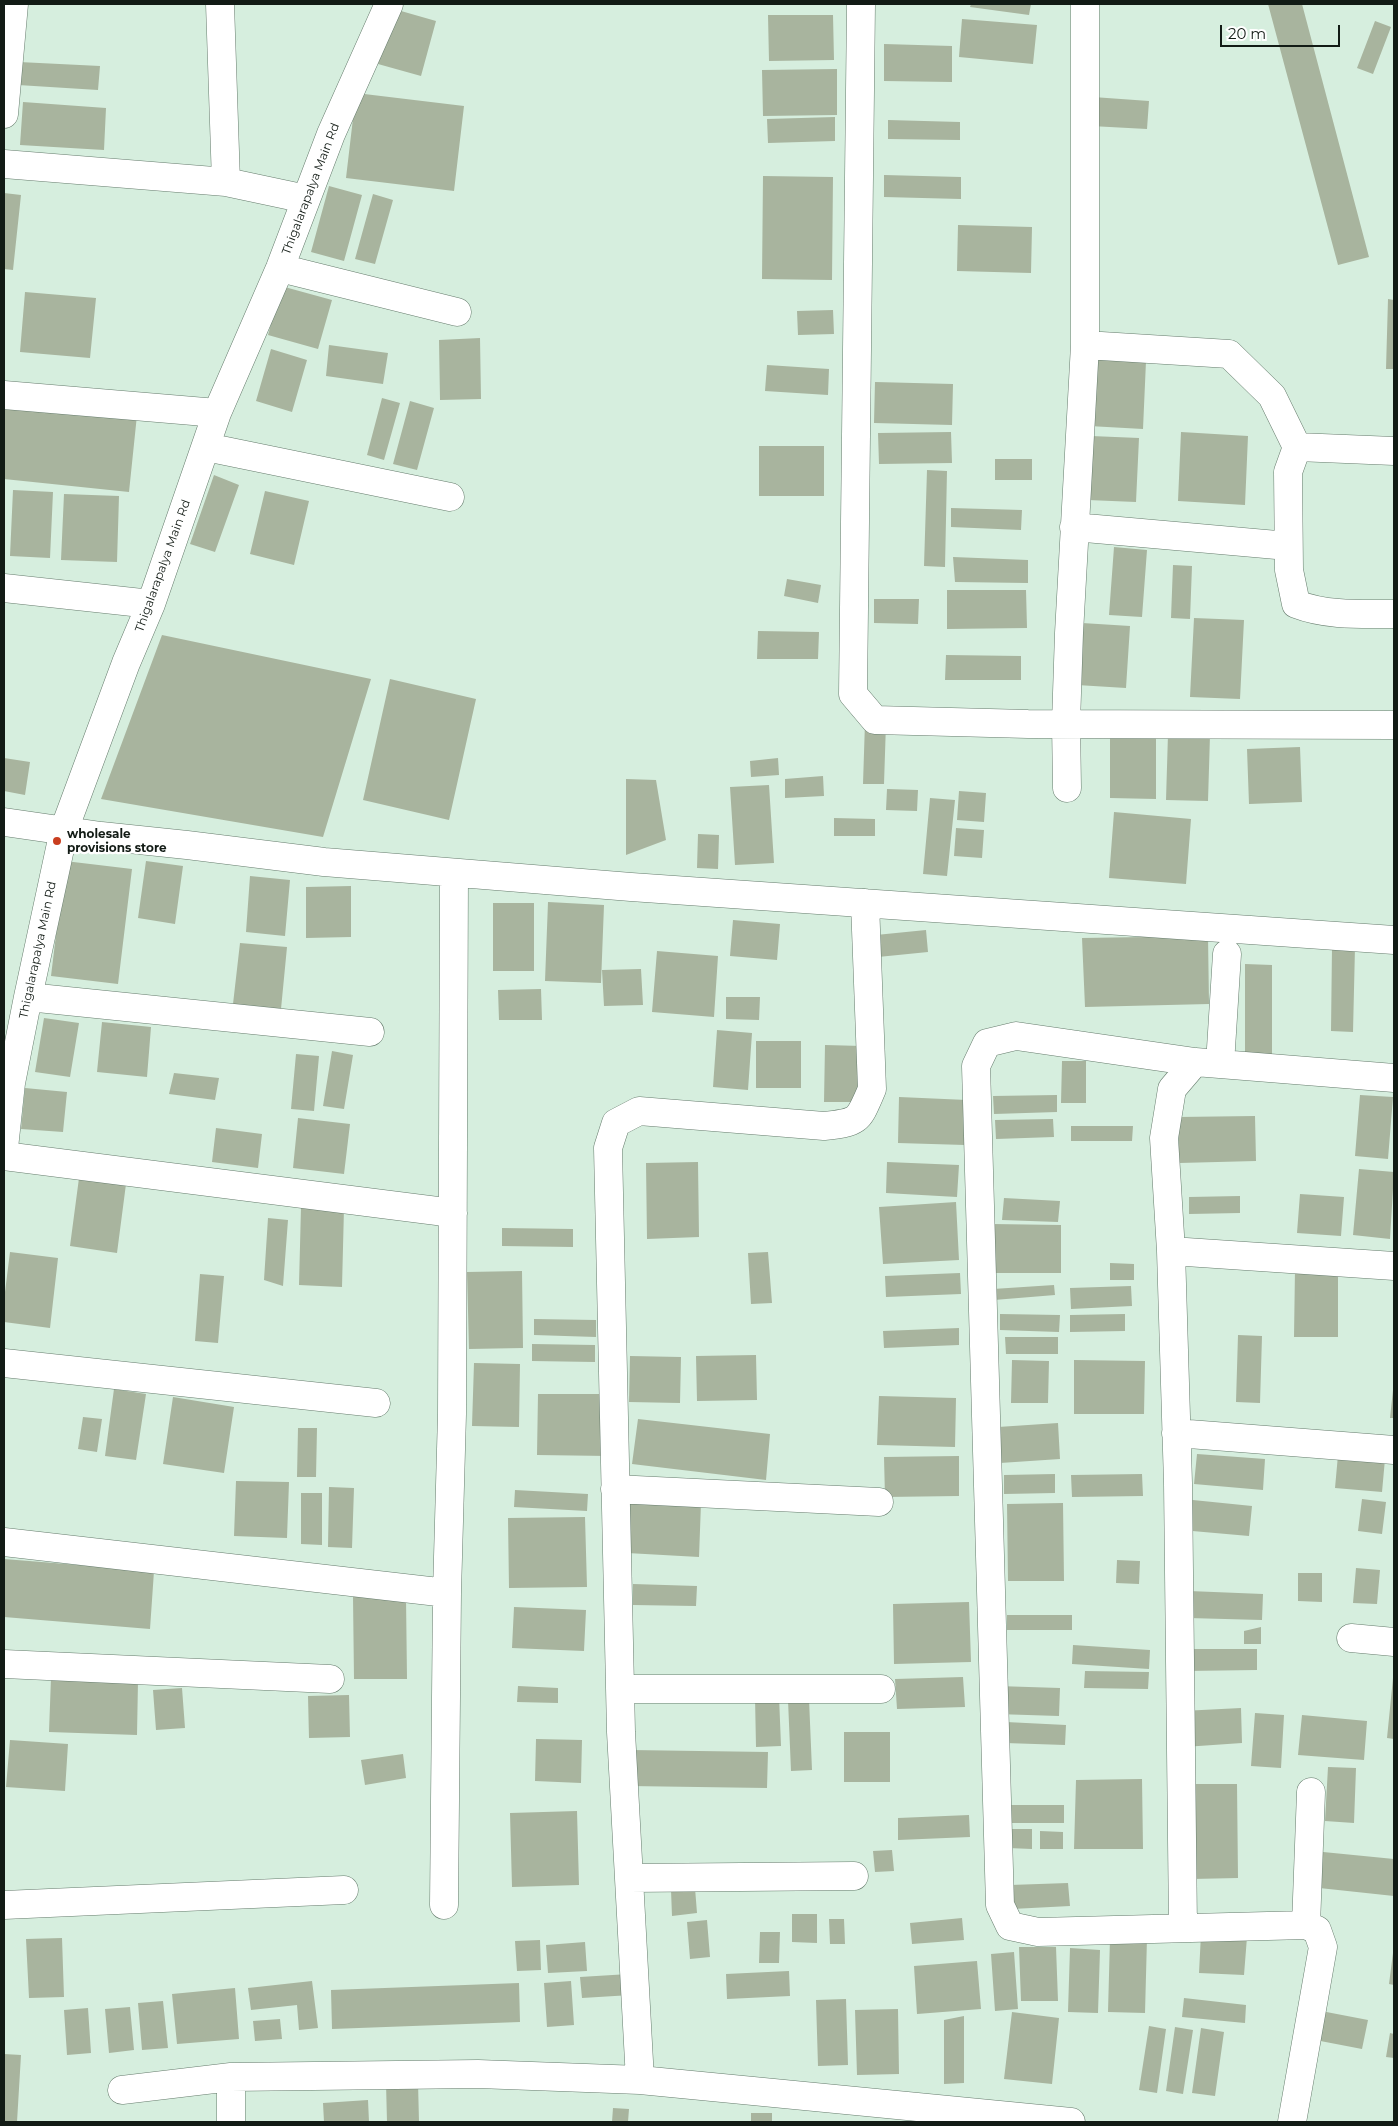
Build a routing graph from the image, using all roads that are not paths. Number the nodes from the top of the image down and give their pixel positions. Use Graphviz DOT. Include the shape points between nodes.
graph roads {
  1 [pos="14,4"];
  2 [pos="220,4"];
  3 [pos="389,4"];
  4 [pos="860,4"];
  5 [pos="1085,4"];
  6 [pos="4,114"];
  7 [pos="4,164"];
  8 [pos="226,182"];
  9 [pos="306,199"];
  10 [pos="280,268"];
  11 [pos="457,312"];
  12 [pos="1085,345"];
  13 [pos="4,395"];
  14 [pos="217,413"];
  15 [pos="206,447"];
  16 [pos="1297,447"];
  17 [pos="1394,451"];
  18 [pos="450,497"];
  19 [pos="1074,527"];
  20 [pos="1288,546"];
  21 [pos="4,588"];
  22 [pos="151,604"];
  23 [pos="1394,614"];
  24 [pos="1066,723"];
  25 [pos="1394,725"];
  26 [pos="1067,788"];
  27 [pos="4,822"];
  28 [pos="64,830"];
  29 [pos="454,873"];
  30 [pos="865,903"];
  31 [pos="1394,940"];
  32 [pos="1227,954"];
  33 [pos="28,996"];
  34 [pos="370,1032"];
  35 [pos="1207,1063"];
  36 [pos="1394,1078"];
  37 [pos="7,1082"];
  38 [pos="4,1148"];
  39 [pos="4,1156"];
  40 [pos="453,1213"];
  41 [pos="1171,1251"];
  42 [pos="1394,1266"];
  43 [pos="4,1363"];
  44 [pos="376,1403"];
  45 [pos="1176,1434"];
  46 [pos="1394,1450"];
  47 [pos="615,1489"];
  48 [pos="879,1502"];
  49 [pos="4,1542"];
  50 [pos="447,1592"];
  51 [pos="1351,1638"];
  52 [pos="1394,1642"];
  53 [pos="4,1664"];
  54 [pos="330,1679"];
  55 [pos="620,1689"];
  56 [pos="880,1689"];
  57 [pos="1311,1792"];
  58 [pos="854,1876"];
  59 [pos="630,1878"];
  60 [pos="344,1890"];
  61 [pos="4,1905"];
  62 [pos="444,1905"];
  63 [pos="1306,1925"];
  64 [pos="1183,1928"];
  65 [pos="231,2077"];
  66 [pos="640,2080"];
  67 [pos="122,2090"];
  68 [pos="231,2122"];
  69 [pos="1071,2122"];
  70 [pos="1292,2122"];
  1 -- 6 [label="street"];
  2 -- 8 [label="street"];
  3 -- 9 [label="street, Thigalarapalya Main Rd"];
  4 -- 24 [label="street" via="853,694 875,720"];
  5 -- 12 [label="street"];
  7 -- 8 [label="street"];
  8 -- 9 [label="street"];
  9 -- 10 [label="street, Thigalarapalya Main Rd"];
  10 -- 11 [label="street"];
  10 -- 14 [label="street, Thigalarapalya Main Rd"];
  12 -- 16 [label="street" via="1229,354 1272,396"];
  12 -- 19 [label="street"];
  13 -- 14 [label="street"];
  14 -- 15 [label="street, Thigalarapalya Main Rd"];
  15 -- 18 [label="street"];
  15 -- 22 [label="street, Thigalarapalya Main Rd"];
  16 -- 17 [label="street"];
  16 -- 20 [label="street" via="1288,472"];
  19 -- 20 [label="street"];
  19 -- 24 [label="street"];
  20 -- 23 [label="street" via="1296,604 1313,611 1341,614"];
  21 -- 22 [label="street"];
  22 -- 28 [label="street, Thigalarapalya Main Rd"];
  24 -- 25 [label="street"];
  24 -- 26 [label="street"];
  27 -- 28 [label="street"];
  28 -- 29 [label="street" via="324,862"];
  28 -- 33 [label="street, Thigalarapalya Main Rd"];
  29 -- 30 [label="street"];
  29 -- 40 [label="street"];
  30 -- 31 [label="street"];
  30 -- 47 [label="street" via="872,1089 861,1115 848,1124 824,1126 640,1111 616,1123 608,1148"];
  32 -- 35 [label="street"];
  33 -- 34 [label="street"];
  33 -- 37 [label="street, Thigalarapalya Main Rd"];
  35 -- 36 [label="street"];
  35 -- 41 [label="street" via="1172,1089 1164,1138"];
  35 -- 64 [label="street" via="1016,1036 987,1043 976,1066 1000,1905 1010,1926 1038,1932"];
  37 -- 38 [label="street, Thigalarapalya Main Rd"];
  39 -- 40 [label="street"];
  40 -- 50 [label="street"];
  41 -- 42 [label="street"];
  41 -- 45 [label="street"];
  43 -- 44 [label="street"];
  45 -- 46 [label="street"];
  45 -- 64 [label="street"];
  47 -- 48 [label="street"];
  47 -- 55 [label="street"];
  49 -- 50 [label="street"];
  50 -- 62 [label="street"];
  51 -- 52 [label="street"];
  53 -- 54 [label="street"];
  55 -- 56 [label="street"];
  55 -- 59 [label="street"];
  57 -- 63 [label="street"];
  58 -- 59 [label="street"];
  59 -- 66 [label="street"];
  60 -- 61 [label="street"];
  63 -- 64 [label="street"];
  63 -- 70 [label="street" via="1317,1930 1323,1947"];
  65 -- 66 [label="street" via="478,2074"];
  65 -- 67 [label="street"];
  65 -- 68 [label="street"];
  66 -- 69 [label="street"];
}
